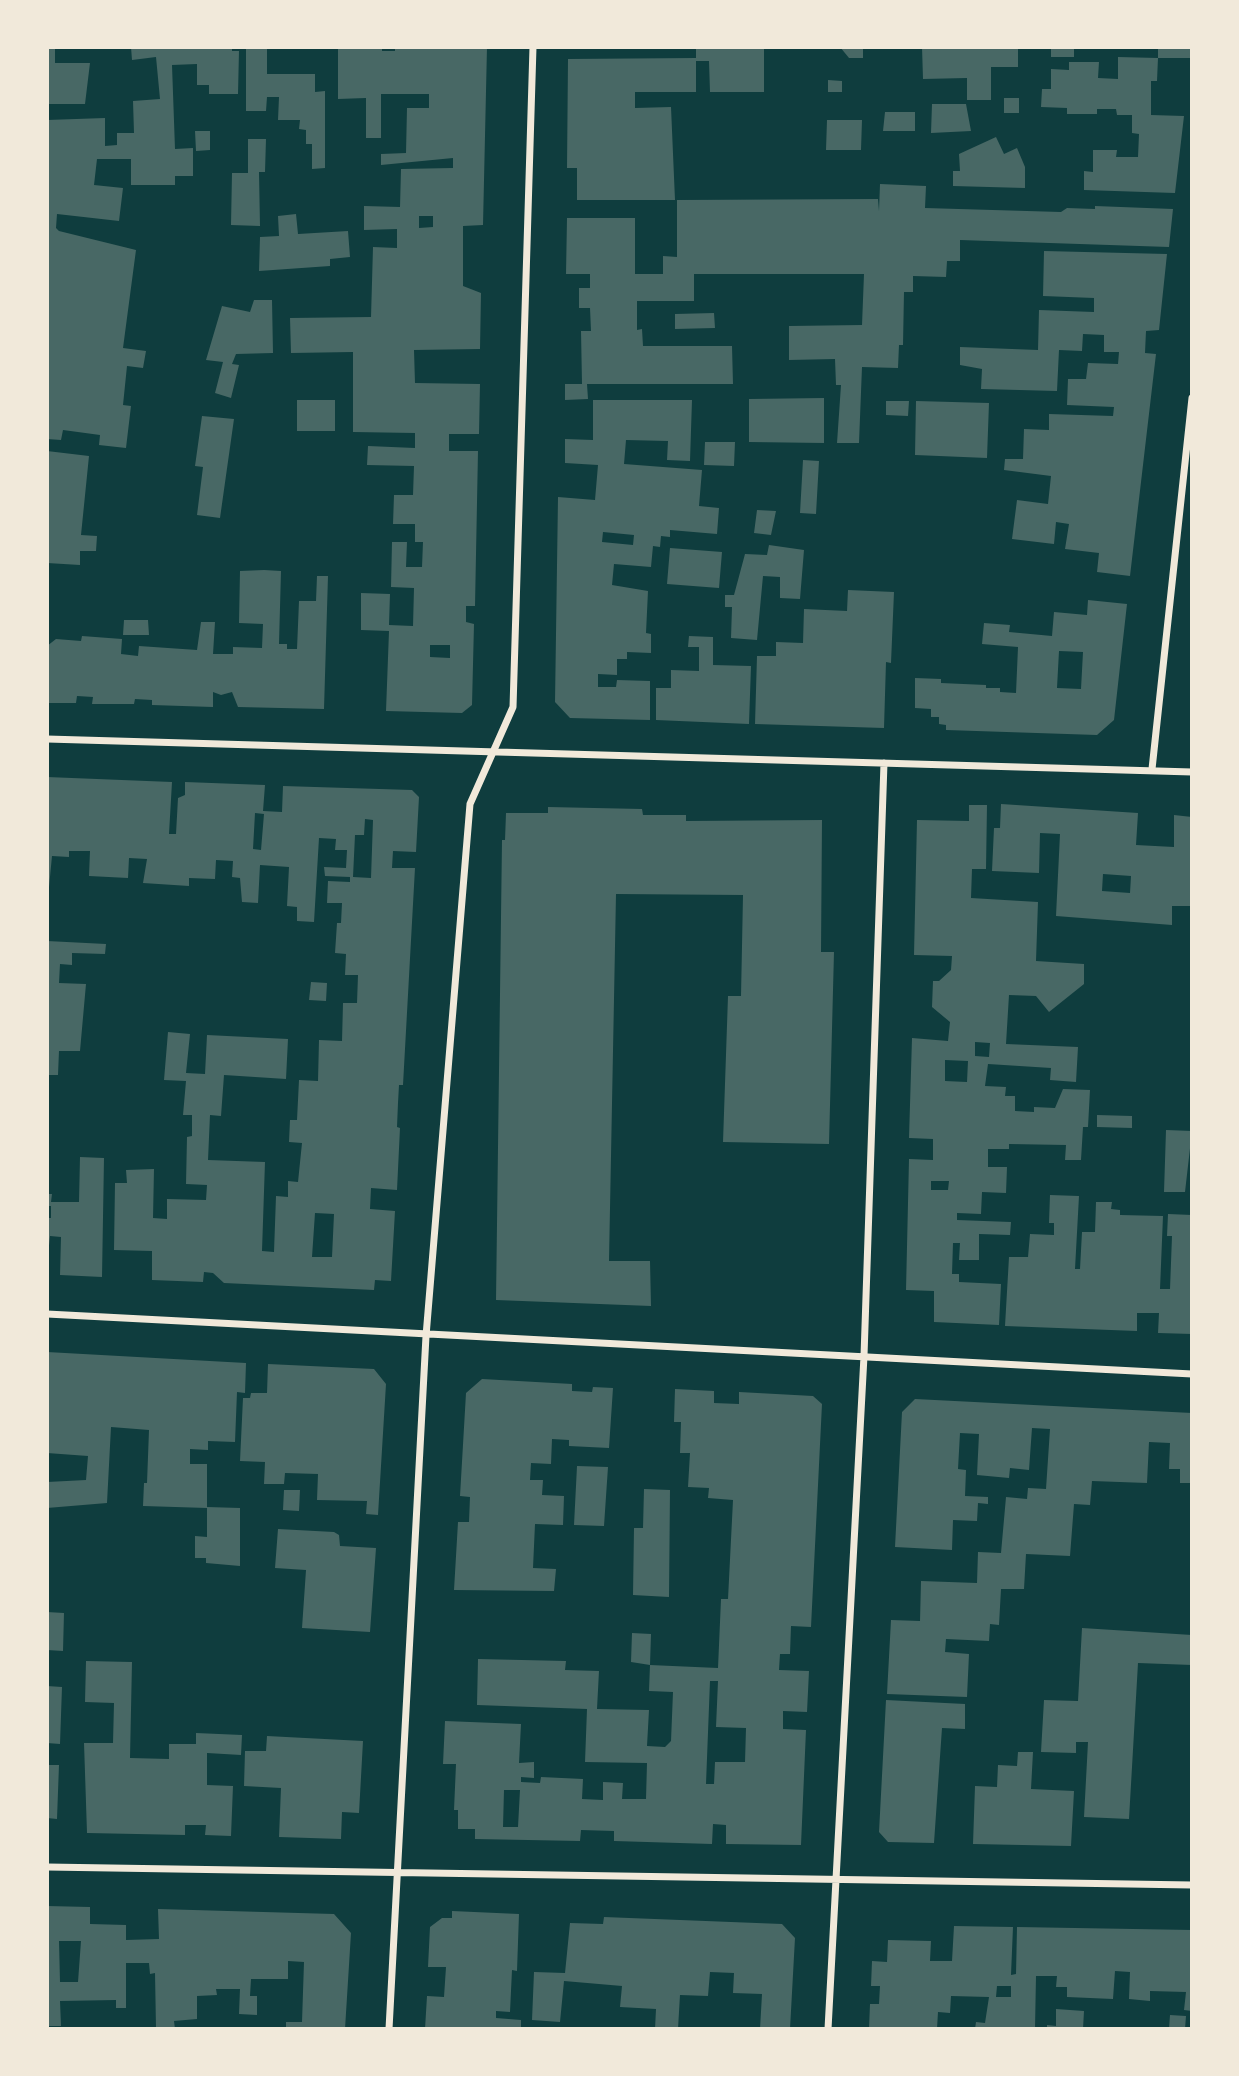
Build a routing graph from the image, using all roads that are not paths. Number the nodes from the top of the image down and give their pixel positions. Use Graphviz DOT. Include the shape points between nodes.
graph roads {
  1 [pos="533,47"];
  2 [pos="1192,398"];
  3 [pos="47,739"];
  4 [pos="492,754"];
  5 [pos="884,763"];
  6 [pos="1152,769"];
  7 [pos="1192,772"];
  8 [pos="47,1314"];
  9 [pos="426,1336"];
  10 [pos="864,1356"];
  11 [pos="1192,1374"];
  12 [pos="47,1867"];
  13 [pos="396,1874"];
  14 [pos="835,1880"];
  15 [pos="1192,1885"];
  16 [pos="389,2029"];
  17 [pos="828,2029"];
  1 -- 4 [label="street" via="513,707"];
  2 -- 6 [label="street"];
  3 -- 4 [label="street"];
  4 -- 5 [label="street"];
  4 -- 9 [label="street" via="470,804"];
  5 -- 6 [label="street"];
  5 -- 10 [label="street"];
  6 -- 7 [label="street"];
  8 -- 9 [label="street"];
  9 -- 10 [label="street"];
  9 -- 13 [label="street"];
  10 -- 11 [label="street"];
  10 -- 14 [label="street"];
  12 -- 13 [label="street"];
  13 -- 14 [label="street"];
  13 -- 16 [label="street"];
  14 -- 15 [label="street"];
  14 -- 17 [label="street"];
}
